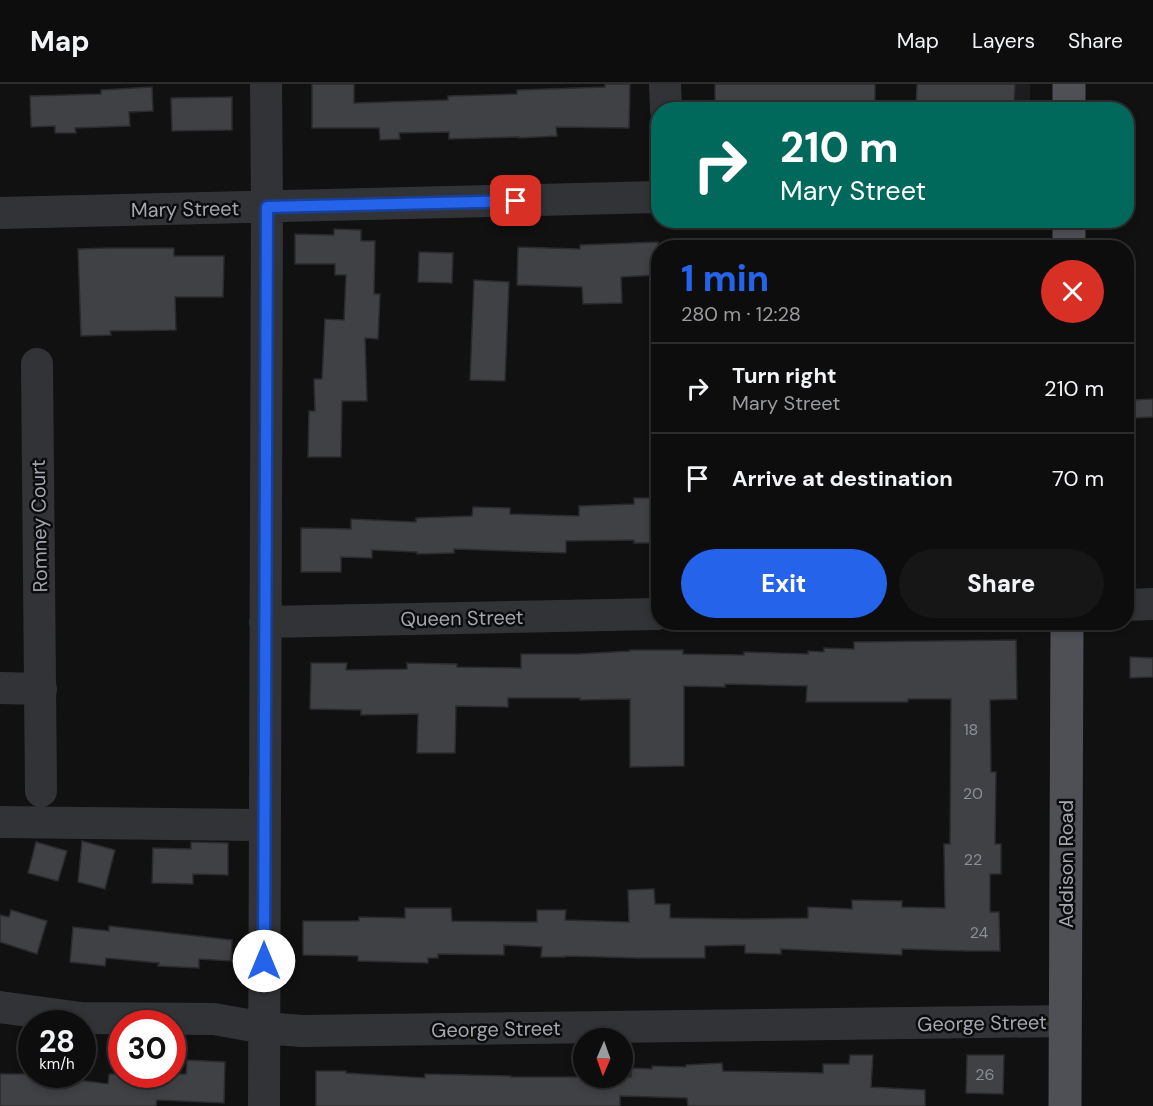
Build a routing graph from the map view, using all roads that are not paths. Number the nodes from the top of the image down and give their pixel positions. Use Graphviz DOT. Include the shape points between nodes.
graph roads {
  1 [pos="266,84"];
  2 [pos="665,84"];
  3 [pos="1069,84"];
  4 [pos="666,102"];
  5 [pos="1069,102"];
  6 [pos="651,197"];
  7 [pos="267,207"];
  8 [pos="0,213"];
  9 [pos="37,364"];
  10 [pos="1153,604"];
  11 [pos="1134,605"];
  12 [pos="651,614"];
  13 [pos="266,622"];
  14 [pos="1067,630"];
  15 [pos="0,688"];
  16 [pos="41,689"];
  17 [pos="41,791"];
  18 [pos="0,822"];
  19 [pos="265,825"];
  20 [pos="0,1007"];
  21 [pos="1065,1022"];
  22 [pos="264,1028"];
  23 [pos="264,1106"];
  24 [pos="1065,1106"];
  1 -- 7 [label="street"];
  2 -- 4 [label="street"];
  3 -- 5 [label="main road"];
  6 -- 7 [label="street, Mary Street"];
  7 -- 8 [label="street, Mary Street"];
  7 -- 13 [label="street"];
  9 -- 16 [label="street, Romney Court"];
  10 -- 11 [label="street"];
  12 -- 13 [label="street, Queen Street"];
  13 -- 19 [label="street"];
  14 -- 21 [label="main road, Addison Road"];
  15 -- 16 [label="street"];
  16 -- 17 [label="street, Romney Court"];
  18 -- 19 [label="street"];
  19 -- 22 [label="street"];
  20 -- 22 [label="street, George Street" via="81,1018 214,1018"];
  21 -- 22 [label="street, George Street" via="302,1031"];
  21 -- 24 [label="main road, Addison Road"];
  22 -- 23 [label="street"];
}
